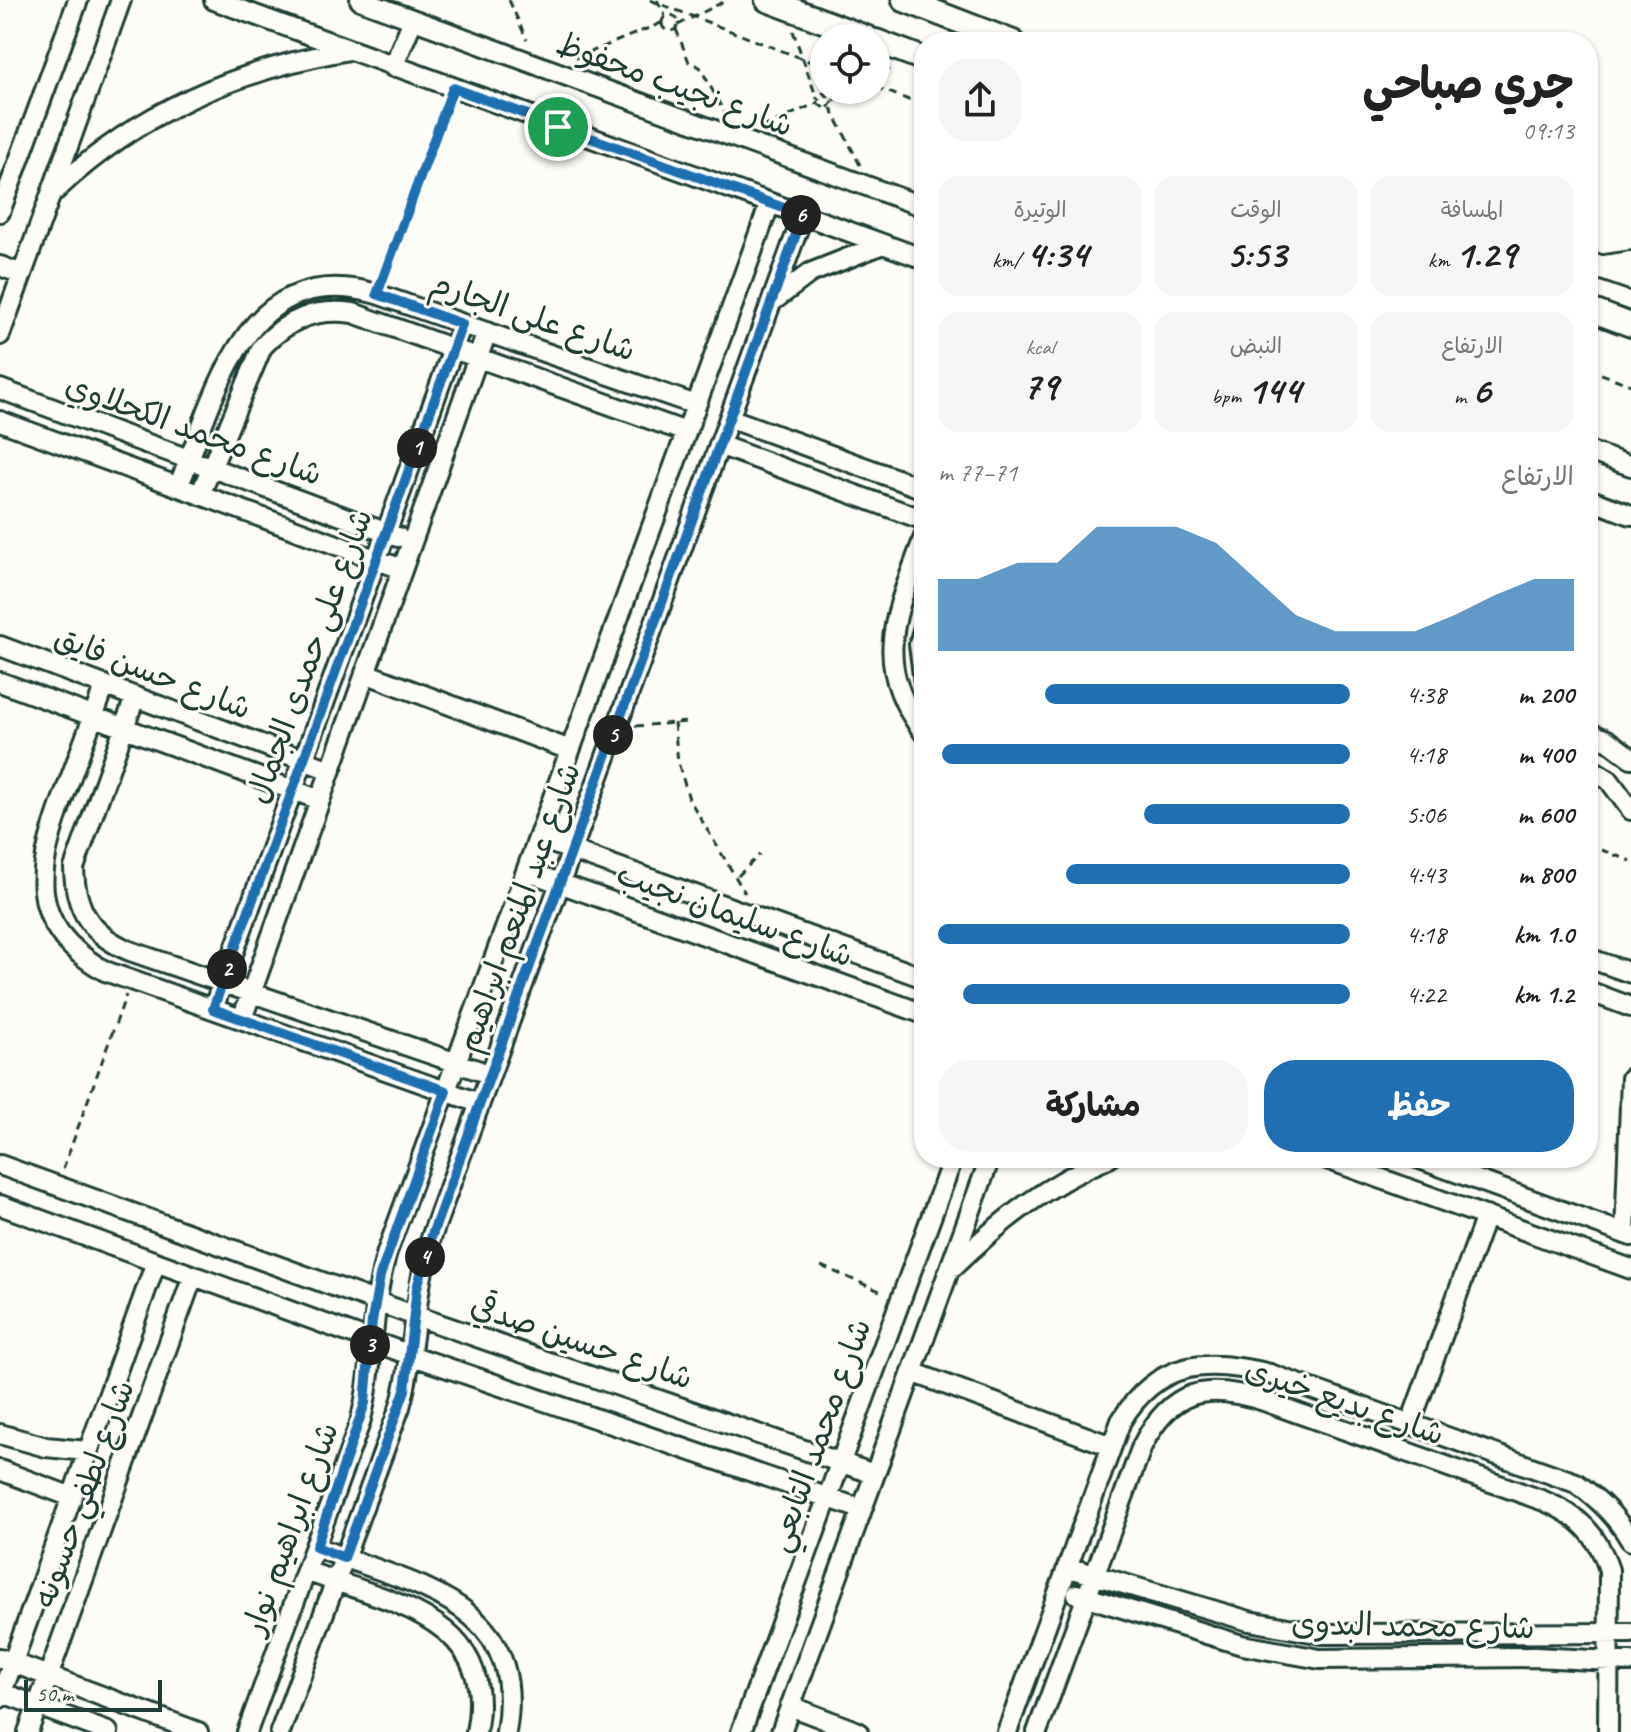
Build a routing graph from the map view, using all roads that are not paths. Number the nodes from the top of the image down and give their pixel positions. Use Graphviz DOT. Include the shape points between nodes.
graph roads {
  1 [pos="78,0"];
  2 [pos="121,0"];
  3 [pos="214,0"];
  4 [pos="360,0"];
  5 [pos="904,0"];
  6 [pos="775,3"];
  7 [pos="413,20"];
  8 [pos="831,24"];
  9 [pos="987,32"];
  10 [pos="890,46"];
  11 [pos="350,50"];
  12 [pos="914,55"];
  13 [pos="393,67"];
  14 [pos="51,194"];
  15 [pos="770,203"];
  16 [pos="914,203"];
  17 [pos="0,212"];
  18 [pos="803,215"];
  19 [pos="883,244"];
  20 [pos="914,255"];
  21 [pos="1631,261"];
  22 [pos="1598,264"];
  23 [pos="0,266"];
  24 [pos="1598,267"];
  25 [pos="22,274"];
  26 [pos="1631,278"];
  27 [pos="315,288"];
  28 [pos="771,303"];
  29 [pos="318,312"];
  30 [pos="1598,313"];
  31 [pos="462,324"];
  32 [pos="1631,325"];
  33 [pos="487,332"];
  34 [pos="0,335"];
  35 [pos="453,349"];
  36 [pos="477,358"];
  37 [pos="0,389"];
  38 [pos="696,405"];
  39 [pos="729,418"];
  40 [pos="0,421"];
  41 [pos="686,432"];
  42 [pos="719,445"];
  43 [pos="1598,454"];
  44 [pos="190,459"];
  45 [pos="1631,466"];
  46 [pos="211,467"];
  47 [pos="914,485"];
  48 [pos="178,487"];
  49 [pos="200,495"];
  50 [pos="1598,503"];
  51 [pos="1631,515"];
  52 [pos="914,516"];
  53 [pos="386,532"];
  54 [pos="412,542"];
  55 [pos="376,560"];
  56 [pos="914,566"];
  57 [pos="402,569"];
  58 [pos="0,646"];
  59 [pos="365,673"];
  60 [pos="0,682"];
  61 [pos="105,685"];
  62 [pos="135,697"];
  63 [pos="94,716"];
  64 [pos="914,720"];
  65 [pos="124,727"];
  66 [pos="1598,736"];
  67 [pos="570,750"];
  68 [pos="1631,758"];
  69 [pos="303,760"];
  70 [pos="330,770"];
  71 [pos="1598,773"];
  72 [pos="293,790"];
  73 [pos="320,800"];
  74 [pos="1631,810"];
  75 [pos="538,838"];
  76 [pos="571,850"];
  77 [pos="526,871"];
  78 [pos="560,883"];
  79 [pos="1598,961"];
  80 [pos="1631,973"];
  81 [pos="914,974"];
  82 [pos="222,982"];
  83 [pos="251,992"];
  84 [pos="1598,995"];
  85 [pos="1631,1007"];
  86 [pos="213,1009"];
  87 [pos="914,1010"];
  88 [pos="242,1019"];
  89 [pos="456,1063"];
  90 [pos="489,1074"];
  91 [pos="1631,1078"];
  92 [pos="446,1091"];
  93 [pos="479,1103"];
  94 [pos="0,1165"];
  95 [pos="949,1168"];
  96 [pos="986,1168"];
  97 [pos="1089,1168"];
  98 [pos="1352,1168"];
  99 [pos="1444,1168"];
  100 [pos="0,1205"];
  101 [pos="1486,1216"];
  102 [pos="1628,1235"];
  103 [pos="156,1262"];
  104 [pos="1631,1269"];
  105 [pos="949,1270"];
  106 [pos="193,1276"];
  107 [pos="375,1301"];
  108 [pos="413,1315"];
  109 [pos="370,1340"];
  110 [pos="410,1355"];
  111 [pos="912,1372"];
  112 [pos="1411,1422"];
  113 [pos="0,1434"];
  114 [pos="1111,1446"];
  115 [pos="87,1451"];
  116 [pos="840,1462"];
  117 [pos="0,1470"];
  118 [pos="874,1474"];
  119 [pos="72,1497"];
  120 [pos="827,1498"];
  121 [pos="861,1509"];
  122 [pos="1631,1541"];
  123 [pos="316,1547"];
  124 [pos="344,1558"];
  125 [pos="1067,1567"];
  126 [pos="306,1571"];
  127 [pos="1095,1575"];
  128 [pos="336,1582"];
  129 [pos="1059,1589"];
  130 [pos="1086,1597"];
  131 [pos="1609,1632"];
  132 [pos="1631,1633"];
  133 [pos="6,1661"];
  134 [pos="1609,1661"];
  135 [pos="1631,1662"];
  136 [pos="49,1676"];
  137 [pos="1,1694"];
  138 [pos="39,1706"];
  139 [pos="790,1706"];
  140 [pos="28,1732"];
  141 [pos="108,1732"];
  142 [pos="198,1732"];
  143 [pos="247,1732"];
  144 [pos="280,1732"];
  145 [pos="476,1732"];
  146 [pos="506,1732"];
  147 [pos="741,1732"];
  148 [pos="781,1732"];
  149 [pos="858,1732"];
  150 [pos="1007,1732"];
  151 [pos="1037,1732"];
  152 [pos="1608,1732"];
  1 -- 17 [label="street"];
  2 -- 14 [label="street"];
  3 -- 11 [label="street"];
  4 -- 7 [label="street, شارع نجيب محفوظ"];
  5 -- 9 [label="main road"];
  6 -- 8 [label="main road"];
  7 -- 13 [label="street"];
  7 -- 16 [label="street, شارع نجيب محفوظ"];
  10 -- 12 [label="main road"];
  11 -- 13 [label="street"];
  11 -- 14 [label="street" via="255,71 166,108 85,162"];
  13 -- 15 [label="street"];
  14 -- 25 [label="street"];
  15 -- 18 [label="street"];
  15 -- 38 [label="street, شارع عبد المنعم ابراهيم"];
  18 -- 19 [label="street"];
  18 -- 28 [label="street, شارع عبد المنعم ابراهيم"];
  19 -- 20 [label="street"];
  19 -- 28 [label="street" via="810,273"];
  21 -- 22 [label="street"];
  23 -- 25 [label="street"];
  24 -- 26 [label="main road"];
  25 -- 34 [label="street"];
  27 -- 29 [label="street"];
  27 -- 31 [label="street, شارع على الجارم" via="357,288"];
  27 -- 44 [label="street, شارع على الجارم" via="268,309 250,327 235,348"];
  28 -- 39 [label="street, شارع عبد المنعم ابراهيم"];
  29 -- 35 [label="street, شارع على الجارم" via="353,313"];
  29 -- 46 [label="street, شارع على الجارم" via="287,325 262,347"];
  30 -- 32 [label="main road"];
  31 -- 33 [label="street, شارع على الجارم"];
  31 -- 35 [label="street, شارع على حمدى الجمال"];
  33 -- 36 [label="street, شارع على حمدى الجمال"];
  33 -- 38 [label="street, شارع على الجارم"];
  35 -- 36 [label="street, شارع على الجارم"];
  35 -- 53 [label="street, شارع على حمدى الجمال"];
  36 -- 41 [label="street, شارع على الجارم"];
  36 -- 54 [label="street, شارع على حمدى الجمال"];
  37 -- 44 [label="street, شارع محمد الكحلاوي"];
  38 -- 41 [label="street, شارع عبد المنعم ابراهيم"];
  39 -- 42 [label="street, شارع عبد المنعم ابراهيم"];
  39 -- 47 [label="street"];
  40 -- 48 [label="street, شارع محمد الكحلاوي"];
  41 -- 67 [label="street, شارع عبد المنعم ابراهيم"];
  42 -- 52 [label="street"];
  42 -- 76 [label="street, شارع عبد المنعم ابراهيم"];
  43 -- 45 [label="street"];
  44 -- 46 [label="street, شارع محمد الكحلاوي"];
  44 -- 48 [label="street, شارع على الجارم"];
  46 -- 49 [label="street, شارع على الجارم"];
  46 -- 53 [label="street, شارع محمد الكحلاوي"];
  48 -- 49 [label="street, شارع محمد الكحلاوي"];
  49 -- 55 [label="street, شارع محمد الكحلاوي"];
  50 -- 51 [label="street"];
  53 -- 54 [label="street, شارع محمد الكحلاوي"];
  53 -- 55 [label="street, شارع على حمدى الجمال"];
  54 -- 57 [label="street, شارع على حمدى الجمال"];
  55 -- 57 [label="street, شارع محمد الكحلاوي"];
  55 -- 69 [label="street, شارع على حمدى الجمال"];
  56 -- 64 [label="street" via="891,633 896,687"];
  57 -- 59 [label="street, شارع على حمدى الجمال"];
  58 -- 61 [label="street, شارع حسن فايق"];
  59 -- 67 [label="street"];
  59 -- 70 [label="street, شارع على حمدى الجمال"];
  60 -- 63 [label="street, شارع حسن فايق"];
  61 -- 62 [label="street, شارع حسن فايق"];
  61 -- 63 [label="street"];
  62 -- 65 [label="street"];
  62 -- 69 [label="street, شارع حسن فايق"];
  63 -- 65 [label="street, شارع حسن فايق"];
  63 -- 86 [label="street" via="50,834 42,879 54,924 85,959"];
  65 -- 72 [label="street, شارع حسن فايق"];
  65 -- 82 [label="street" via="74,868 81,911 110,943"];
  66 -- 68 [label="street"];
  67 -- 75 [label="street, شارع عبد المنعم ابراهيم"];
  69 -- 70 [label="street, شارع حسن فايق"];
  69 -- 72 [label="street, شارع على حمدى الجمال"];
  70 -- 73 [label="street, شارع على حمدى الجمال"];
  71 -- 74 [label="street"];
  72 -- 73 [label="street, شارع حسن فايق"];
  72 -- 82 [label="street, شارع على حمدى الجمال"];
  73 -- 83 [label="street, شارع على حمدى الجمال"];
  75 -- 76 [label="street, شارع سليمان نجيب"];
  75 -- 77 [label="street, شارع عبد المنعم ابراهيم"];
  76 -- 78 [label="street, شارع عبد المنعم ابراهيم"];
  76 -- 81 [label="street, شارع سليمان نجيب"];
  77 -- 78 [label="street, شارع سليمان نجيب"];
  77 -- 89 [label="street, شارع عبد المنعم ابراهيم"];
  78 -- 87 [label="street, شارع سليمان نجيب"];
  78 -- 90 [label="street, شارع عبد المنعم ابراهيم"];
  79 -- 80 [label="street"];
  82 -- 83 [label="street"];
  82 -- 86 [label="street, شارع على حمدى الجمال"];
  83 -- 88 [label="street, شارع على حمدى الجمال"];
  83 -- 89 [label="street"];
  84 -- 85 [label="street"];
  86 -- 88 [label="street"];
  88 -- 92 [label="street"];
  89 -- 90 [label="street"];
  89 -- 92 [label="street, شارع عبد المنعم ابراهيم"];
  90 -- 93 [label="street, شارع عبد المنعم ابراهيم"];
  91 -- 102 [label="street"];
  92 -- 93 [label="street"];
  92 -- 107 [label="street, شارع عبد المنعم ابراهيم" via="387,1252"];
  93 -- 108 [label="street, شارع عبد المنعم ابراهيم" via="423,1262"];
  94 -- 107 [label="street, شارع حسين صدقي"];
  95 -- 116 [label="street, شارع محمد التابعي"];
  96 -- 105 [label="street, شارع محمد التابعي"];
  97 -- 105 [label="street" via="1038,1193"];
  98 -- 101 [label="street"];
  99 -- 102 [label="street"];
  100 -- 103 [label="street"];
  101 -- 104 [label="street"];
  101 -- 112 [label="street"];
  103 -- 106 [label="street"];
  103 -- 115 [label="street, شارع لطفي حسونه"];
  105 -- 111 [label="street, شارع محمد التابعي"];
  106 -- 109 [label="street"];
  106 -- 136 [label="street, شارع لطفي حسونه"];
  107 -- 108 [label="street, شارع حسين صدقي"];
  107 -- 109 [label="street, شارع عبد المنعم ابراهيم"];
  108 -- 110 [label="street, شارع عبد المنعم ابراهيم"];
  108 -- 116 [label="street, شارع حسين صدقي"];
  109 -- 110 [label="street"];
  109 -- 123 [label="street, شارع ابراهيم نوار" via="369,1382 360,1423"];
  110 -- 120 [label="street"];
  110 -- 124 [label="street, شارع ابراهيم نوار" via="400,1407"];
  111 -- 114 [label="street"];
  111 -- 118 [label="street, شارع محمد التابعي"];
  112 -- 114 [label="street, شارع بديع خيرى" via="1270,1374 1220,1363 1194,1365 1149,1386 1131,1403"];
  112 -- 122 [label="street, شارع بديع خيرى" via="1576,1483 1600,1499"];
  113 -- 115 [label="street"];
  114 -- 125 [label="street, شارع بديع خيرى"];
  115 -- 119 [label="street, شارع لطفي حسونه"];
  116 -- 118 [label="street, شارع حسين صدقي"];
  116 -- 120 [label="street, شارع محمد التابعي"];
  117 -- 119 [label="street"];
  118 -- 121 [label="street, شارع محمد التابعي"];
  119 -- 133 [label="street, شارع لطفي حسونه"];
  120 -- 121 [label="street"];
  120 -- 147 [label="street, شارع محمد التابعي"];
  121 -- 139 [label="street, شارع محمد التابعي"];
  123 -- 124 [label="street"];
  123 -- 126 [label="street, شارع ابراهيم نوار"];
  124 -- 128 [label="street, شارع ابراهيم نوار"];
  124 -- 146 [label="street" via="457,1604 482,1624 501,1649 509,1679"];
  125 -- 127 [label="street, شارع محمد البدوى"];
  125 -- 129 [label="street, شارع بديع خيرى"];
  126 -- 128 [label="street"];
  126 -- 143 [label="street, شارع ابراهيم نوار"];
  127 -- 130 [label="street, شارع بديع خيرى"];
  127 -- 131 [label="street, شارع محمد البدوى" via="1249,1621 1322,1634"];
  127 -- 131 [label="street, شارع بديع خيرى" via="1153,1423 1192,1394 1216,1390 1264,1401 1562,1509 1579,1520 1603,1551 1611,1590"];
  128 -- 144 [label="street, شارع ابراهيم نوار"];
  128 -- 145 [label="street" via="420,1614 458,1640 479,1682"];
  129 -- 130 [label="street, شارع محمد البدوى"];
  129 -- 150 [label="street, شارع بديع خيرى"];
  130 -- 134 [label="street, شارع محمد البدوى" via="1280,1654 1359,1660"];
  130 -- 151 [label="street, شارع بديع خيرى"];
  131 -- 132 [label="street, شارع محمد البدوى"];
  131 -- 134 [label="street, شارع بديع خيرى"];
  133 -- 136 [label="street"];
  133 -- 137 [label="street, شارع لطفي حسونه"];
  134 -- 135 [label="street, شارع محمد البدوى"];
  134 -- 152 [label="street, شارع بديع خيرى"];
  136 -- 138 [label="street, شارع لطفي حسونه"];
  136 -- 142 [label="street"];
  137 -- 138 [label="street"];
  138 -- 140 [label="street, شارع لطفي حسونه"];
  138 -- 141 [label="street"];
  139 -- 148 [label="street, شارع محمد التابعي"];
  139 -- 149 [label="street"];
}
